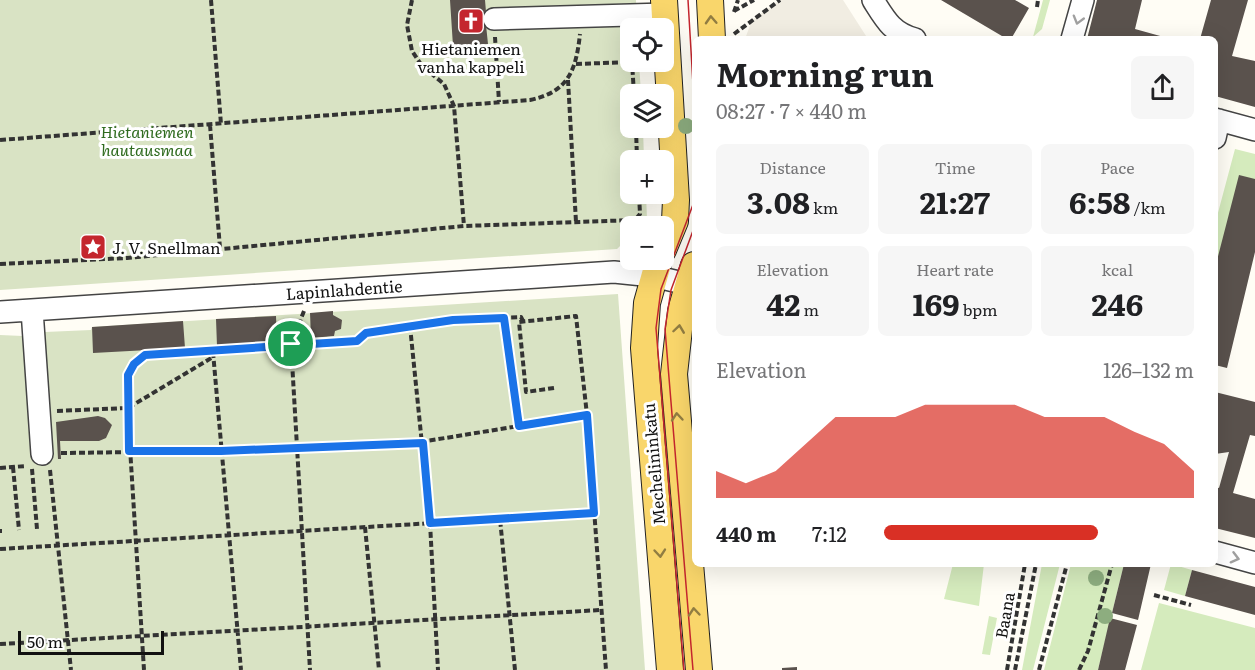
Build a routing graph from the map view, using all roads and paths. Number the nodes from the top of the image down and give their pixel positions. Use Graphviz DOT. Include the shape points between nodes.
graph roads {
  1 [pos="211,0"];
  2 [pos="412,0"];
  3 [pos="710,0"];
  4 [pos="754,0"];
  5 [pos="780,0"];
  6 [pos="873,0"];
  7 [pos="1038,0"];
  8 [pos="1083,0"];
  9 [pos="664,7"];
  10 [pos="1038,7"];
  11 [pos="734,11"];
  12 [pos="580,16"];
  13 [pos="494,19"];
  14 [pos="723,36"];
  15 [pos="725,36"];
  16 [pos="904,36"];
  17 [pos="1073,36"];
  18 [pos="576,64"];
  19 [pos="568,79"];
  20 [pos="633,84"];
  21 [pos="499,102"];
  22 [pos="454,106"];
  23 [pos="221,124"];
  24 [pos="210,125"];
  25 [pos="1218,126"];
  26 [pos="1255,130"];
  27 [pos="0,140"];
  28 [pos="640,204"];
  29 [pos="576,222"];
  30 [pos="674,223"];
  31 [pos="464,226"];
  32 [pos="220,248"];
  33 [pos="0,264"];
  34 [pos="635,270"];
  35 [pos="655,270"];
  36 [pos="666,270"];
  37 [pos="691,275"];
  38 [pos="302,292"];
  39 [pos="32,310"];
  40 [pos="0,312"];
  41 [pos="504,318"];
  42 [pos="523,321"];
  43 [pos="410,326"];
  44 [pos="291,344"];
  45 [pos="213,355"];
  46 [pos="554,388"];
  47 [pos="128,408"];
  48 [pos="39,412"];
  49 [pos="587,415"];
  50 [pos="519,426"];
  51 [pos="423,443"];
  52 [pos="295,449"];
  53 [pos="129,451"];
  54 [pos="221,451"];
  55 [pos="45,457"];
  56 [pos="13,466"];
  57 [pos="594,513"];
  58 [pos="500,519"];
  59 [pos="430,523"];
  60 [pos="365,527"];
  61 [pos="37,529"];
  62 [pos="301,529"];
  63 [pos="19,530"];
  64 [pos="228,534"];
  65 [pos="135,540"];
  66 [pos="58,545"];
  67 [pos="0,549"];
  68 [pos="1218,553"];
  69 [pos="1255,563"];
  70 [pos="1024,567"];
  71 [pos="1035,567"];
  72 [pos="1066,567"];
  73 [pos="1111,567"];
  74 [pos="1154,595"];
  75 [pos="1191,605"];
  76 [pos="602,610"];
  77 [pos="510,615"];
  78 [pos="435,619"];
  79 [pos="375,622"];
  80 [pos="306,626"];
  81 [pos="237,629"];
  82 [pos="142,634"];
  83 [pos="68,640"];
  84 [pos="0,644"];
  85 [pos="71,670"];
  86 [pos="144,670"];
  87 [pos="241,670"];
  88 [pos="310,670"];
  89 [pos="379,670"];
  90 [pos="438,670"];
  91 [pos="515,670"];
  92 [pos="606,670"];
  93 [pos="670,670"];
  94 [pos="699,670"];
  95 [pos="1006,670"];
  96 [pos="1015,670"];
  97 [pos="1039,670"];
  98 [pos="1079,670"];
  1 -- 23 [label="path"];
  2 -- 22 [label="path" via="407,25 412,51 422,66 444,84"];
  14 -- 3 [label="main road, one-way"];
  4 -- 11 [label="path"];
  5 -- 15 [label="path"];
  6 -- 16 [label="street" via="888,25"];
  7 -- 10 [label="path"];
  8 -- 17 [label="street, one-way"];
  9 -- 12 [label="street"];
  9 -- 30 [label="main road" via="676,200"];
  12 -- 13 [label="street"];
  12 -- 18 [label="path"];
  13 -- 21 [label="path"];
  18 -- 19 [label="path"];
  18 -- 20 [label="path" via="632,62"];
  19 -- 21 [label="path" via="544,97"];
  19 -- 29 [label="path"];
  21 -- 22 [label="path"];
  22 -- 23 [label="path"];
  22 -- 31 [label="path"];
  23 -- 24 [label="path"];
  24 -- 27 [label="path"];
  24 -- 32 [label="path"];
  25 -- 26 [label="street"];
  28 -- 29 [label="path" via="640,214 635,220"];
  29 -- 31 [label="path"];
  31 -- 32 [label="path"];
  32 -- 33 [label="path" via="127,258"];
  34 -- 38 [label="street, Lapinlahdentie"];
  35 -- 93 [label="main road, Mechelininkatu, one-way" via="647,303 644,348"];
  36 -- 37 [label="street, Lapinlahdentie"];
  94 -- 37 [label="main road, Mechelininkatu, one-way" via="674,374"];
  38 -- 39 [label="street, Lapinlahdentie"];
  38 -- 44 [label="path" via="304,314"];
  39 -- 40 [label="street, Lapinlahdentie"];
  39 -- 48 [label="street"];
  41 -- 42 [label="path" via="521,317"];
  41 -- 43 [label="path"];
  41 -- 50 [label="path"];
  42 -- 46 [label="path" via="519,322 526,392"];
  42 -- 49 [label="path" via="576,316"];
  43 -- 44 [label="path" via="366,333 357,341"];
  43 -- 51 [label="path"];
  44 -- 45 [label="path"];
  44 -- 52 [label="path"];
  45 -- 47 [label="path"];
  45 -- 47 [label="path" via="145,355 128,375"];
  45 -- 54 [label="path"];
  47 -- 48 [label="path"];
  47 -- 53 [label="path"];
  48 -- 55 [label="street"];
  49 -- 50 [label="path"];
  49 -- 57 [label="path"];
  50 -- 51 [label="path"];
  51 -- 52 [label="path"];
  51 -- 59 [label="path"];
  52 -- 54 [label="path"];
  52 -- 62 [label="path"];
  53 -- 54 [label="path"];
  53 -- 55 [label="path"];
  53 -- 65 [label="path"];
  54 -- 64 [label="path"];
  55 -- 61 [label="path"];
  55 -- 66 [label="path"];
  56 -- 63 [label="path"];
  57 -- 58 [label="path"];
  57 -- 76 [label="path"];
  58 -- 59 [label="path"];
  58 -- 77 [label="path"];
  59 -- 60 [label="path"];
  59 -- 78 [label="path"];
  60 -- 62 [label="path"];
  60 -- 79 [label="path"];
  62 -- 64 [label="path"];
  62 -- 80 [label="path"];
  64 -- 65 [label="path"];
  64 -- 81 [label="path"];
  65 -- 66 [label="path"];
  65 -- 82 [label="path"];
  66 -- 67 [label="path"];
  66 -- 83 [label="path"];
  68 -- 69 [label="street, one-way"];
  70 -- 95 [label="path, Baana"];
  71 -- 96 [label="path"];
  72 -- 97 [label="path"];
  73 -- 98 [label="path"];
  74 -- 75 [label="path"];
  76 -- 77 [label="path"];
  76 -- 92 [label="path"];
  77 -- 78 [label="path"];
  77 -- 91 [label="path"];
  78 -- 79 [label="path"];
  78 -- 90 [label="path"];
  79 -- 80 [label="path"];
  79 -- 89 [label="path"];
  80 -- 81 [label="path"];
  80 -- 88 [label="path"];
  81 -- 82 [label="path"];
  81 -- 87 [label="path"];
  82 -- 83 [label="path"];
  82 -- 86 [label="path"];
  83 -- 84 [label="path"];
  83 -- 85 [label="path"];
}
